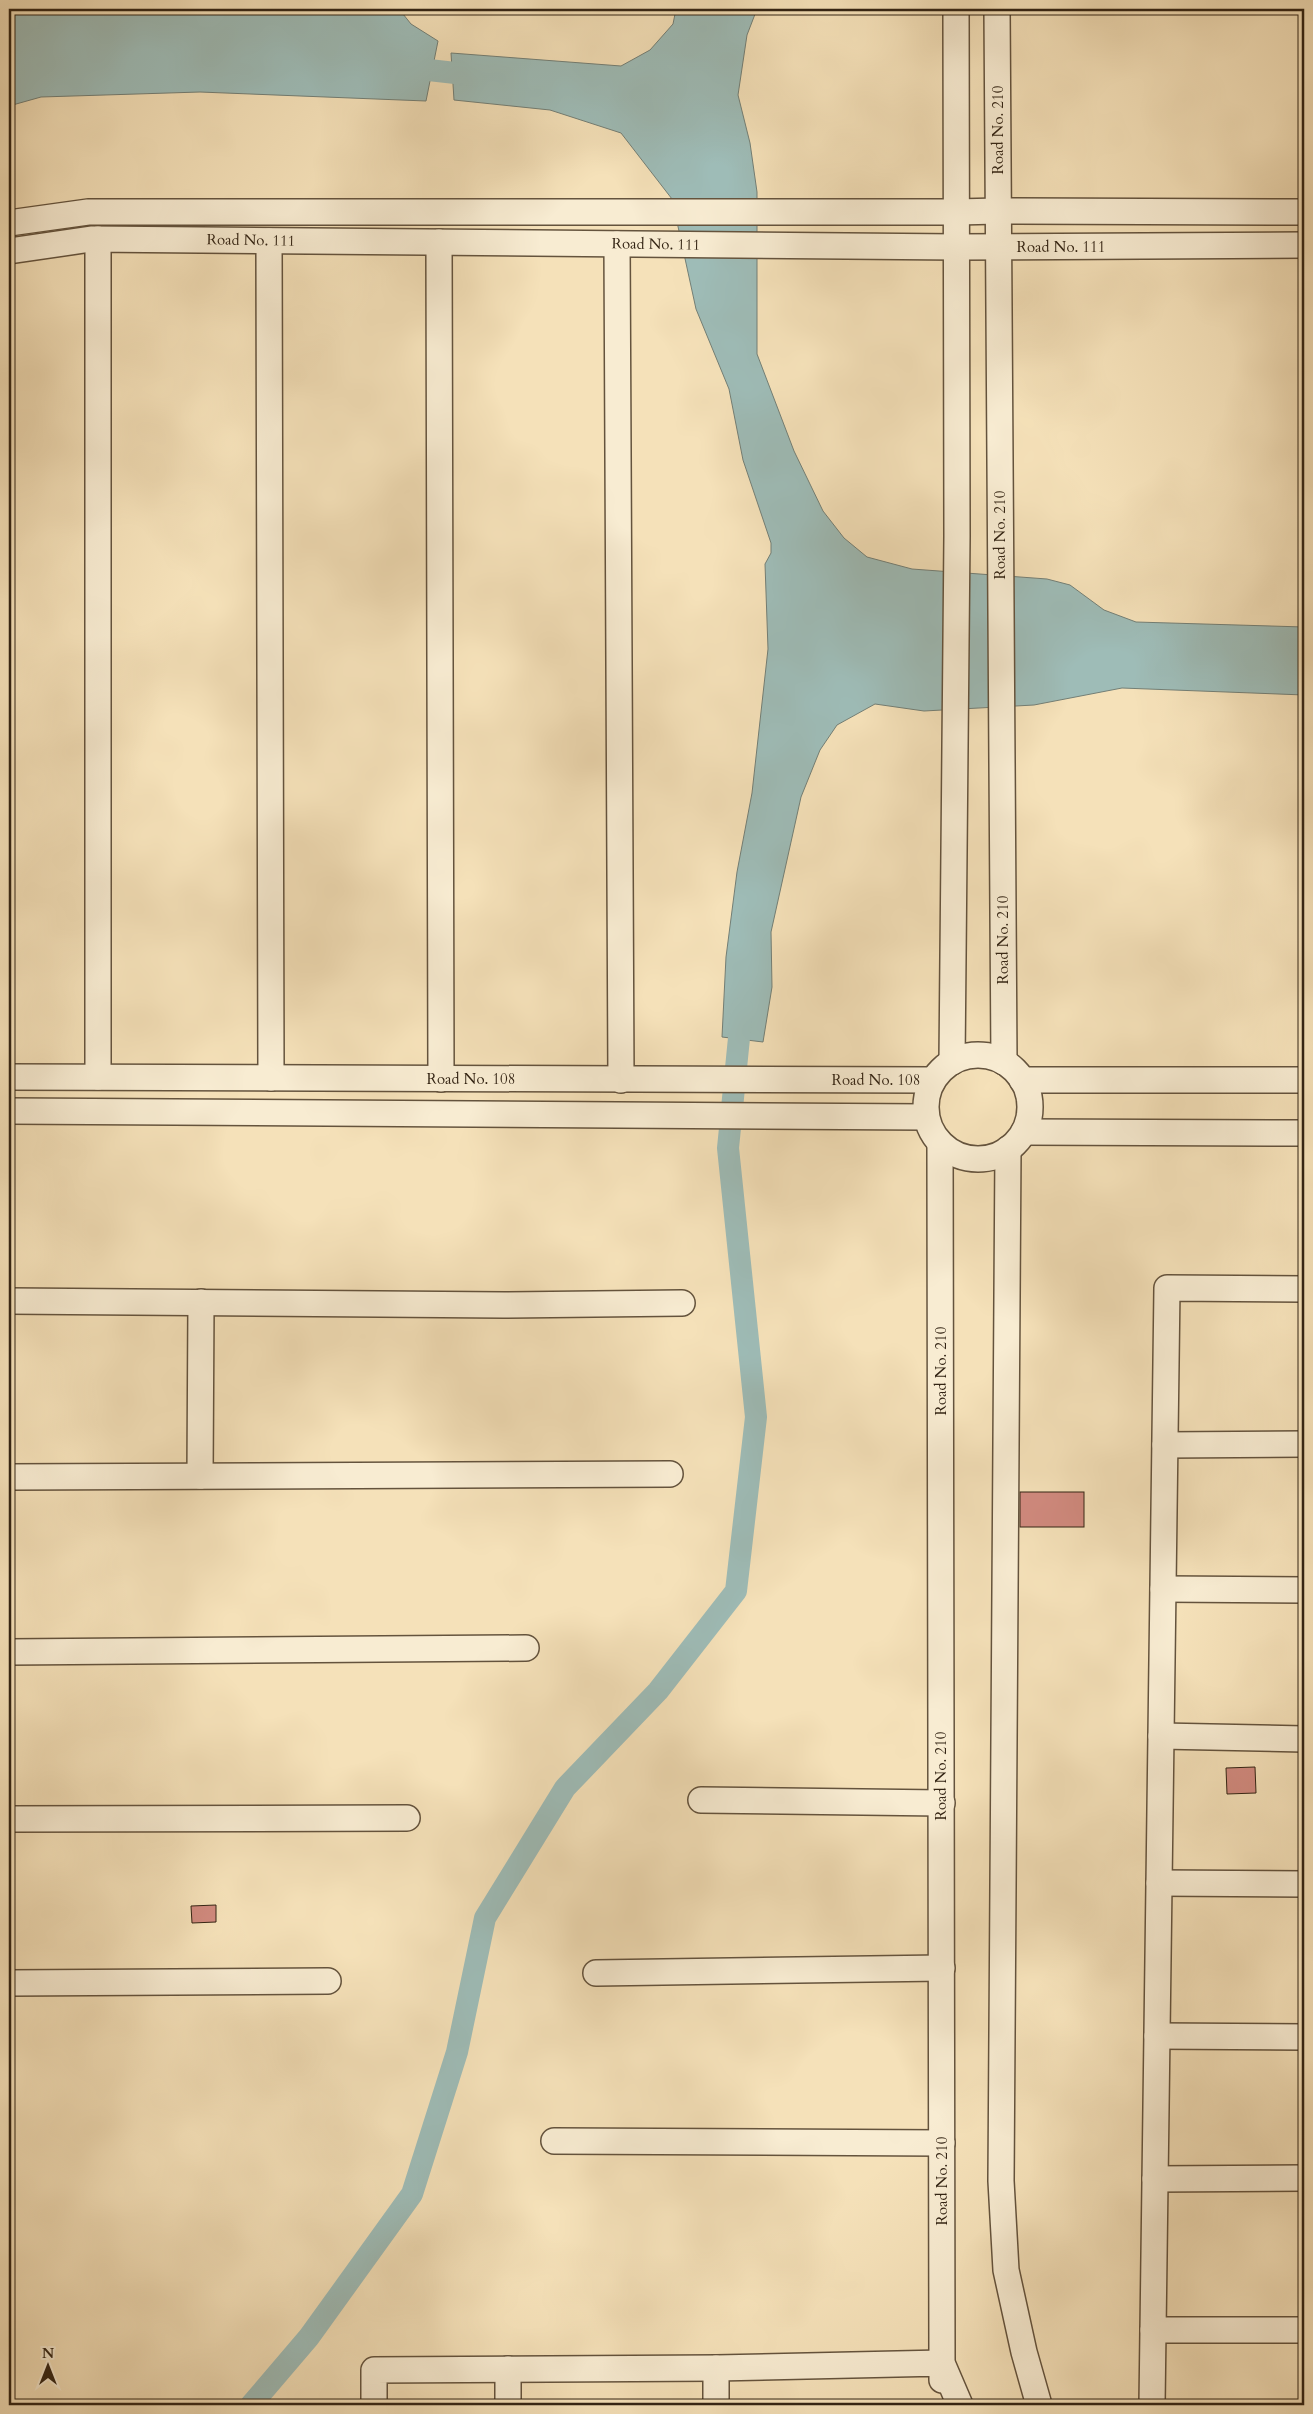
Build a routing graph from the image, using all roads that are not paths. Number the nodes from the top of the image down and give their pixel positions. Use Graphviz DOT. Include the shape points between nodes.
graph roads {
  1 [pos="956,9"];
  2 [pos="997,9"];
  3 [pos="998,211"];
  4 [pos="957,212"];
  5 [pos="1304,212"];
  6 [pos="9,223"];
  7 [pos="98,239"];
  8 [pos="269,241"];
  9 [pos="439,242"];
  10 [pos="617,244"];
  11 [pos="1304,246"];
  12 [pos="957,247"];
  13 [pos="998,247"];
  14 [pos="9,251"];
  15 [pos="952,1062"];
  16 [pos="1004,1062"];
  17 [pos="9,1077"];
  18 [pos="98,1077"];
  19 [pos="271,1078"];
  20 [pos="441,1079"];
  21 [pos="621,1080"];
  22 [pos="933,1080"];
  23 [pos="1022,1080"];
  24 [pos="1304,1080"];
  25 [pos="9,1111"];
  26 [pos="926,1118"];
  27 [pos="1304,1133"];
  28 [pos="1016,1140"];
  29 [pos="940,1144"];
  30 [pos="1304,1289"];
  31 [pos="9,1301"];
  32 [pos="200,1302"];
  33 [pos="682,1303"];
  34 [pos="1165,1444"];
  35 [pos="1304,1444"];
  36 [pos="670,1474"];
  37 [pos="200,1476"];
  38 [pos="9,1477"];
  39 [pos="1163,1588"];
  40 [pos="1304,1590"];
  41 [pos="526,1648"];
  42 [pos="9,1652"];
  43 [pos="1161,1736"];
  44 [pos="1304,1739"];
  45 [pos="701,1800"];
  46 [pos="942,1803"];
  47 [pos="407,1818"];
  48 [pos="9,1819"];
  49 [pos="1159,1883"];
  50 [pos="1304,1884"];
  51 [pos="942,1968"];
  52 [pos="596,1973"];
  53 [pos="328,1981"];
  54 [pos="9,1983"];
  55 [pos="1157,2036"];
  56 [pos="1304,2037"];
  57 [pos="554,2141"];
  58 [pos="942,2143"];
  59 [pos="1155,2178"];
  60 [pos="1304,2178"];
  61 [pos="1153,2330"];
  62 [pos="1304,2330"];
  63 [pos="942,2364"];
  64 [pos="716,2368"];
  65 [pos="508,2369"];
  66 [pos="374,2405"];
  67 [pos="508,2405"];
  68 [pos="716,2405"];
  69 [pos="942,2405"];
  70 [pos="960,2405"];
  71 [pos="1039,2405"];
  72 [pos="1152,2405"];
  1 -- 4 [label="street"];
  2 -- 3 [label="street, Road No. 210"];
  3 -- 4 [label="street, Road No. 111"];
  3 -- 5 [label="street, Road No. 111"];
  3 -- 13 [label="street, Road No. 210"];
  4 -- 6 [label="street, Road No. 111" via="88,212"];
  4 -- 12 [label="street"];
  7 -- 8 [label="street, Road No. 111"];
  7 -- 14 [label="street, Road No. 111"];
  7 -- 18 [label="street"];
  8 -- 9 [label="street, Road No. 111"];
  8 -- 19 [label="street"];
  9 -- 10 [label="street, Road No. 111"];
  9 -- 20 [label="street"];
  10 -- 12 [label="street, Road No. 111"];
  10 -- 21 [label="street"];
  11 -- 13 [label="street, Road No. 111"];
  12 -- 13 [label="street, Road No. 111"];
  12 -- 15 [label="street"];
  13 -- 16 [label="street, Road No. 210"];
  15 -- 16 [label="street" via="978,1055 992,1056"];
  15 -- 22 [label="street"];
  16 -- 23 [label="street"];
  17 -- 18 [label="street, Road No. 108"];
  18 -- 19 [label="street, Road No. 108"];
  19 -- 20 [label="street, Road No. 108"];
  20 -- 21 [label="street, Road No. 108"];
  21 -- 22 [label="street, Road No. 108"];
  22 -- 26 [label="street, Road No. 210" via="927,1092"];
  23 -- 24 [label="street"];
  23 -- 28 [label="street" via="1028,1092 1029,1119"];
  25 -- 26 [label="street"];
  26 -- 29 [label="street, Road No. 210"];
  27 -- 28 [label="street"];
  28 -- 29 [label="street" via="995,1156 980,1159 966,1158"];
  28 -- 71 [label="street" via="1001,2181 1006,2270"];
  29 -- 46 [label="street, Road No. 210"];
  30 -- 34 [label="street" via="1167,1288"];
  31 -- 32 [label="street"];
  32 -- 33 [label="street"];
  32 -- 37 [label="street"];
  34 -- 35 [label="street"];
  34 -- 39 [label="street"];
  36 -- 37 [label="street"];
  37 -- 38 [label="street"];
  39 -- 40 [label="street"];
  39 -- 43 [label="street"];
  41 -- 42 [label="street"];
  43 -- 44 [label="street"];
  43 -- 49 [label="street"];
  45 -- 46 [label="street"];
  46 -- 51 [label="street, Road No. 210"];
  47 -- 48 [label="street"];
  49 -- 50 [label="street"];
  49 -- 55 [label="street"];
  51 -- 52 [label="street"];
  51 -- 58 [label="street, Road No. 210"];
  53 -- 54 [label="street"];
  55 -- 56 [label="street"];
  55 -- 59 [label="street"];
  57 -- 58 [label="street"];
  58 -- 63 [label="street, Road No. 210"];
  59 -- 60 [label="street"];
  59 -- 61 [label="street"];
  61 -- 62 [label="street"];
  61 -- 72 [label="street"];
  63 -- 64 [label="street"];
  63 -- 69 [label="street"];
  63 -- 70 [label="street, Road No. 210"];
  64 -- 65 [label="street"];
  64 -- 68 [label="street"];
  65 -- 66 [label="street" via="374,2370"];
  65 -- 67 [label="street"];
}
